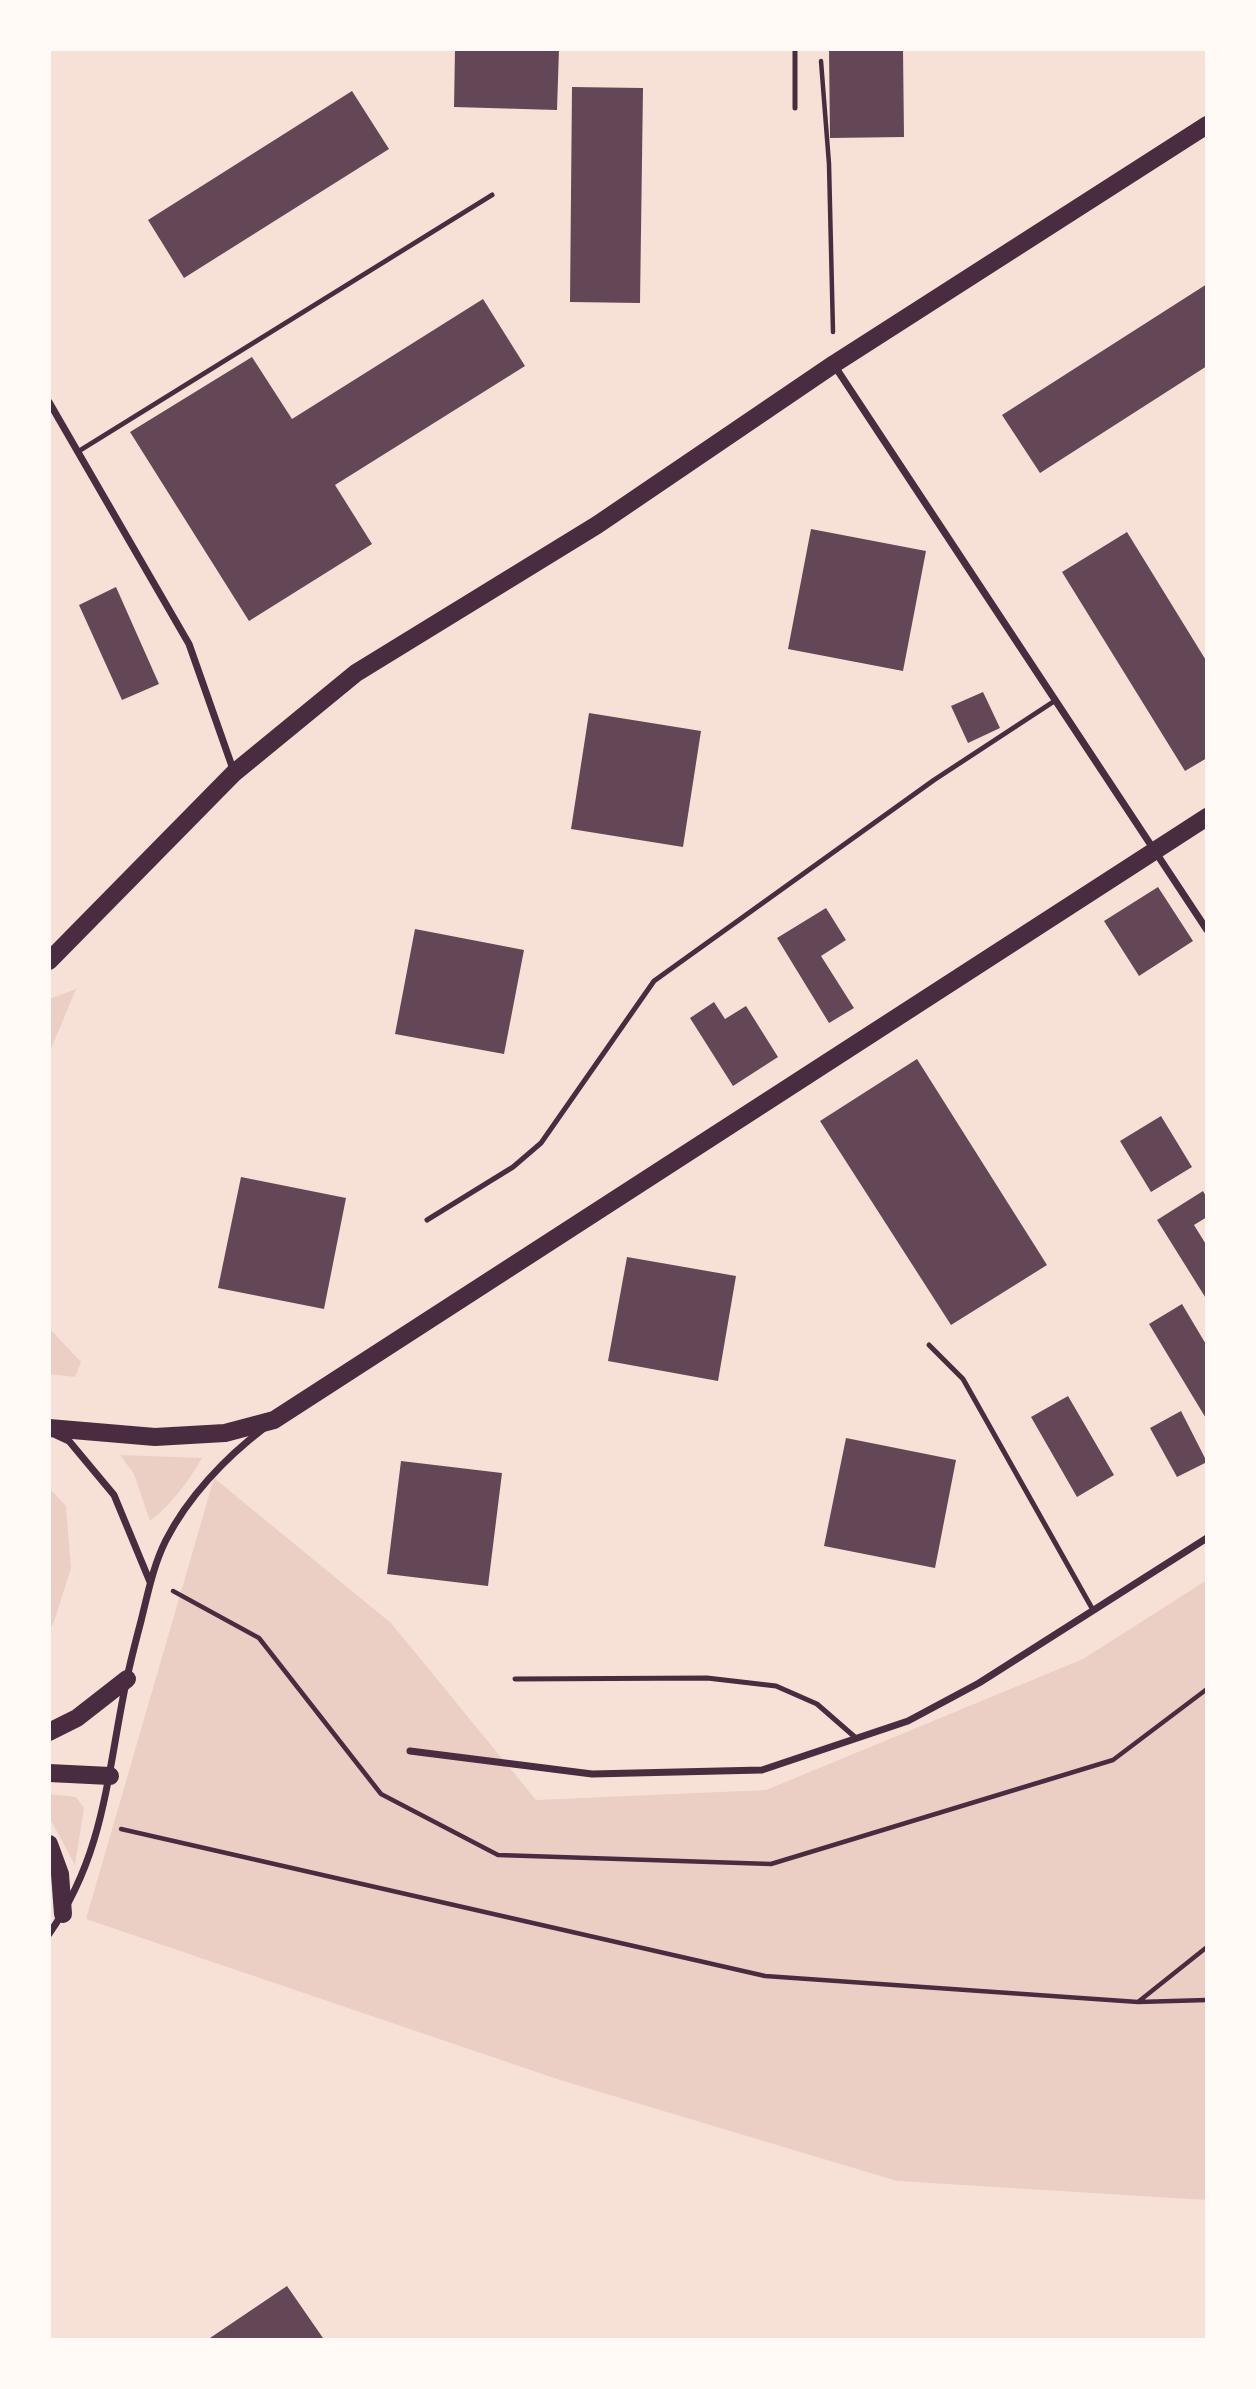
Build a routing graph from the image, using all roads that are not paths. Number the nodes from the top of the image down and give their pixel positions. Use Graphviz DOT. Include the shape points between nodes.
graph roads {
  1 [pos="795,49"];
  2 [pos="795,108"];
  3 [pos="1207,125"];
  4 [pos="492,195"];
  5 [pos="834,364"];
  6 [pos="49,402"];
  7 [pos="79,452"];
  8 [pos="1056,699"];
  9 [pos="234,773"];
  10 [pos="1207,817"];
  11 [pos="1156,850"];
  12 [pos="1207,930"];
  13 [pos="49,961"];
  14 [pos="427,1220"];
  15 [pos="929,1345"];
  16 [pos="274,1420"];
  17 [pos="49,1430"];
  18 [pos="1207,1538"];
  19 [pos="150,1582"];
  20 [pos="1093,1610"];
  21 [pos="127,1679"];
  22 [pos="515,1679"];
  23 [pos="49,1732"];
  24 [pos="856,1738"];
  25 [pos="410,1751"];
  26 [pos="49,1773"];
  27 [pos="110,1776"];
  28 [pos="49,1844"];
  29 [pos="63,1914"];
  30 [pos="49,1934"];
  1 -- 2 [label="lane"];
  3 -- 5 [label="main road"];
  4 -- 7 [label="lane"];
  5 -- 8 [label="street"];
  5 -- 9 [label="main road" via="597,525 356,673"];
  6 -- 7 [label="street"];
  7 -- 9 [label="street" via="189,645"];
  8 -- 11 [label="street"];
  8 -- 14 [label="lane" via="934,780 654,981 541,1143 513,1167"];
  9 -- 13 [label="main road"];
  10 -- 11 [label="main road"];
  11 -- 12 [label="street"];
  11 -- 16 [label="main road"];
  15 -- 20 [label="lane" via="963,1379"];
  16 -- 17 [label="main road" via="225,1433 155,1437"];
  16 -- 19 [label="street" via="198,1492 166,1541"];
  17 -- 19 [label="street" via="69,1441 114,1495"];
  18 -- 20 [label="street"];
  19 -- 21 [label="street"];
  20 -- 24 [label="street" via="979,1684 908,1721"];
  21 -- 23 [label="main road" via="77,1718"];
  21 -- 27 [label="street"];
  22 -- 24 [label="lane" via="707,1678 776,1686 817,1704"];
  24 -- 25 [label="street" via="762,1770 592,1774"];
  26 -- 27 [label="main road"];
  27 -- 29 [label="street" via="83,1875"];
  28 -- 29 [label="main road" via="60,1874"];
  29 -- 30 [label="street"];
}
